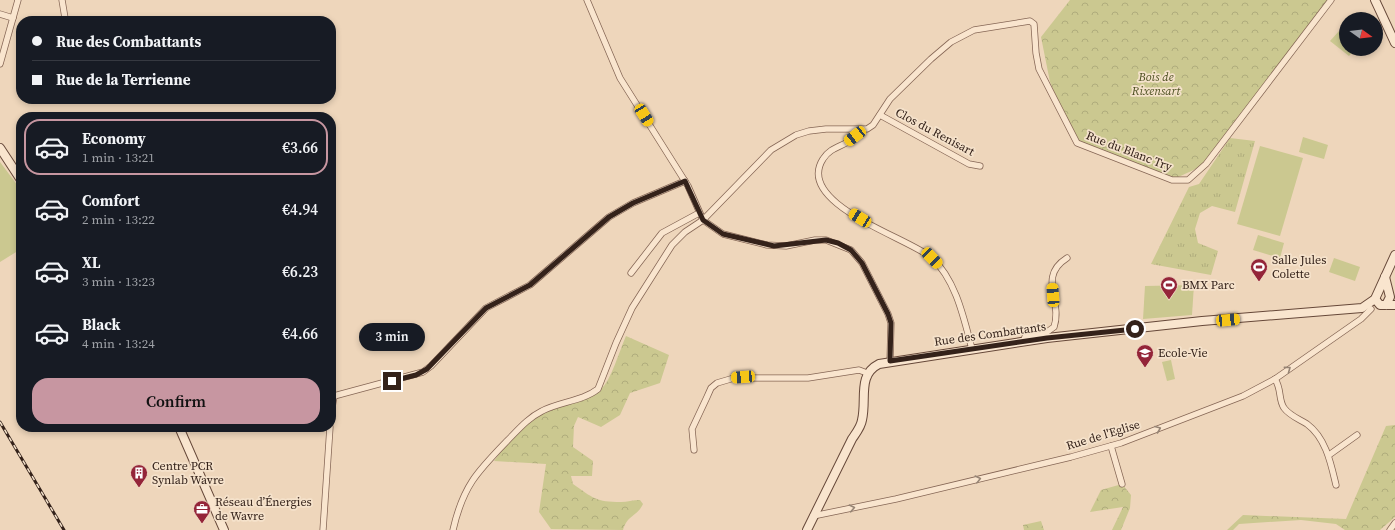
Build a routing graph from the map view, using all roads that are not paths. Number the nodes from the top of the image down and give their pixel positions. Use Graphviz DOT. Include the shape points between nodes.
graph roads {
  1 [pos="18,0"];
  2 [pos="62,0"];
  3 [pos="587,0"];
  4 [pos="1331,0"];
  5 [pos="1375,0"];
  6 [pos="0,14"];
  7 [pos="66,16"];
  8 [pos="13,18"];
  9 [pos="1395,43"];
  10 [pos="0,64"];
  11 [pos="880,115"];
  12 [pos="862,130"];
  13 [pos="0,148"];
  14 [pos="980,166"];
  15 [pos="16,172"];
  16 [pos="685,181"];
  17 [pos="699,213"];
  18 [pos="703,220"];
  19 [pos="1395,255"];
  20 [pos="1068,258"];
  21 [pos="631,273"];
  22 [pos="1385,277"];
  23 [pos="1380,290"];
  24 [pos="1391,296"];
  25 [pos="1380,303"];
  26 [pos="1395,305"];
  27 [pos="1367,308"];
  28 [pos="1023,342"];
  29 [pos="972,349"];
  30 [pos="890,361"];
  31 [pos="867,373"];
  32 [pos="1275,379"];
  33 [pos="336,394"];
  34 [pos="181,432"];
  35 [pos="330,432"];
  36 [pos="1357,435"];
  37 [pos="1110,446"];
  38 [pos="694,450"];
  39 [pos="1329,454"];
  40 [pos="1122,484"];
  41 [pos="1336,485"];
  42 [pos="813,516"];
  43 [pos="1395,523"];
  44 [pos="224,530"];
  45 [pos="323,530"];
  46 [pos="453,530"];
  47 [pos="807,530"];
  48 [pos="1390,530"];
  1 -- 8 [label="street"];
  2 -- 7 [label="street"];
  3 -- 16 [label="street" via="620,78"];
  4 -- 11 [label="street, Rue du Blanc Try" via="1206,164 1195,176 1184,181 1166,178 1077,143 1039,69 1032,21 980,28 957,38 935,55 895,94"];
  5 -- 9 [label="street"];
  6 -- 8 [label="street"];
  8 -- 10 [label="street"];
  11 -- 12 [label="street" via="873,124"];
  11 -- 14 [label="street, Clos du Renisart" via="969,164"];
  12 -- 18 [label="street" via="809,131 785,140 771,150"];
  12 -- 29 [label="street" via="828,152 823,159 819,174 822,189 841,206 879,230 920,250 940,267 954,292"];
  13 -- 15 [label="street"];
  16 -- 17 [label="street"];
  16 -- 33 [label="street" via="633,203 609,217 530,285 486,308 423,372"];
  17 -- 18 [label="street"];
  17 -- 21 [label="street" via="662,233"];
  18 -- 30 [label="street" via="723,234 767,245 786,246 826,240 851,250 862,263 888,314 891,323"];
  18 -- 46 [label="street" via="677,239 639,297 616,342 598,389 531,417 476,473 462,498"];
  19 -- 22 [label="street"];
  20 -- 28 [label="street" via="1059,263 1053,274 1054,327 1047,332 1025,337"];
  22 -- 23 [label="street"];
  22 -- 24 [label="street"];
  23 -- 24 [label="street"];
  23 -- 25 [label="street" via="1376,294"];
  24 -- 25 [label="street"];
  25 -- 26 [label="street"];
  25 -- 27 [label="street, Rue des Combattants"];
  27 -- 28 [label="street, Rue des Combattants" via="1149,326"];
  32 -- 27 [label="street, Rue de l'Eglise, one-way" via="1361,320"];
  28 -- 29 [label="street, Rue des Combattants"];
  29 -- 30 [label="street, Rue des Combattants"];
  30 -- 31 [label="street, Rue des Combattants" via="879,364"];
  31 -- 38 [label="street" via="859,370 799,379 734,378 717,383 709,392 692,429"];
  31 -- 42 [label="street" via="861,424"];
  37 -- 32 [label="street, Rue de l'Eglise, one-way" via="1243,396"];
  32 -- 39 [label="street" via="1280,387 1280,399 1284,408 1310,427"];
  34 -- 44 [label="street"];
  35 -- 45 [label="street"];
  36 -- 39 [label="street"];
  37 -- 40 [label="street"];
  42 -- 37 [label="street, Rue de l'Eglise, one-way" via="896,499"];
  39 -- 41 [label="street"];
  42 -- 47 [label="street"];
  43 -- 48 [label="street"];
}
